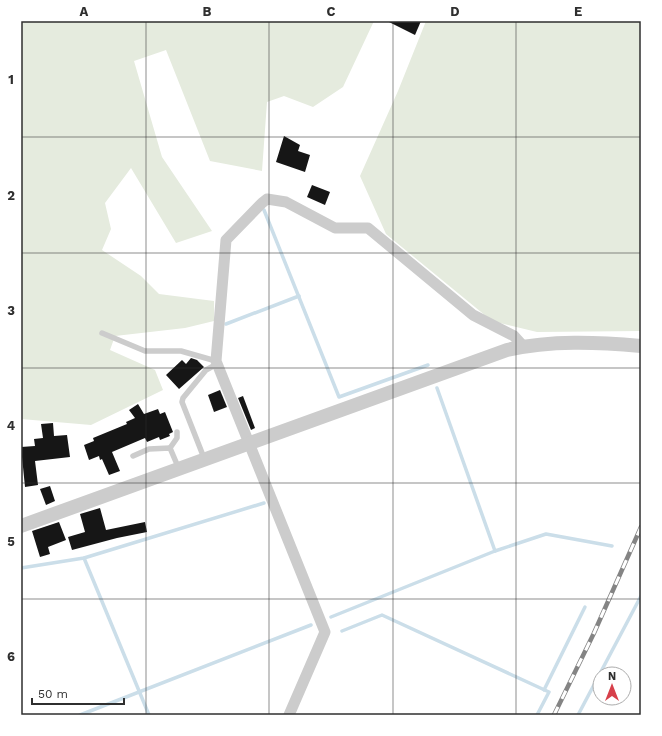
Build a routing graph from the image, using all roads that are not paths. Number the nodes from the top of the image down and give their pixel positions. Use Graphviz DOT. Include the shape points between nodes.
graph roads {
  1 [pos="102,333"];
  2 [pos="523,346"];
  3 [pos="641,346"];
  4 [pos="216,362"];
  5 [pos="177,432"];
  6 [pos="250,444"];
  7 [pos="170,448"];
  8 [pos="133,456"];
  9 [pos="205,461"];
  10 [pos="179,470"];
  11 [pos="21,526"];
  12 [pos="288,715"];
  1 -- 4 [label="lane" via="146,351 181,351"];
  2 -- 3 [label="street" via="569,342"];
  2 -- 4 [label="street" via="514,336 473,315 368,228 335,228 286,202 268,199 226,240"];
  2 -- 6 [label="street"];
  4 -- 6 [label="street"];
  4 -- 9 [label="lane" via="206,370 182,402"];
  5 -- 7 [label="lane" via="177,438"];
  6 -- 9 [label="street"];
  6 -- 12 [label="street" via="325,632"];
  7 -- 8 [label="lane" via="149,448"];
  7 -- 10 [label="lane"];
  9 -- 10 [label="street"];
  10 -- 11 [label="street"];
}
